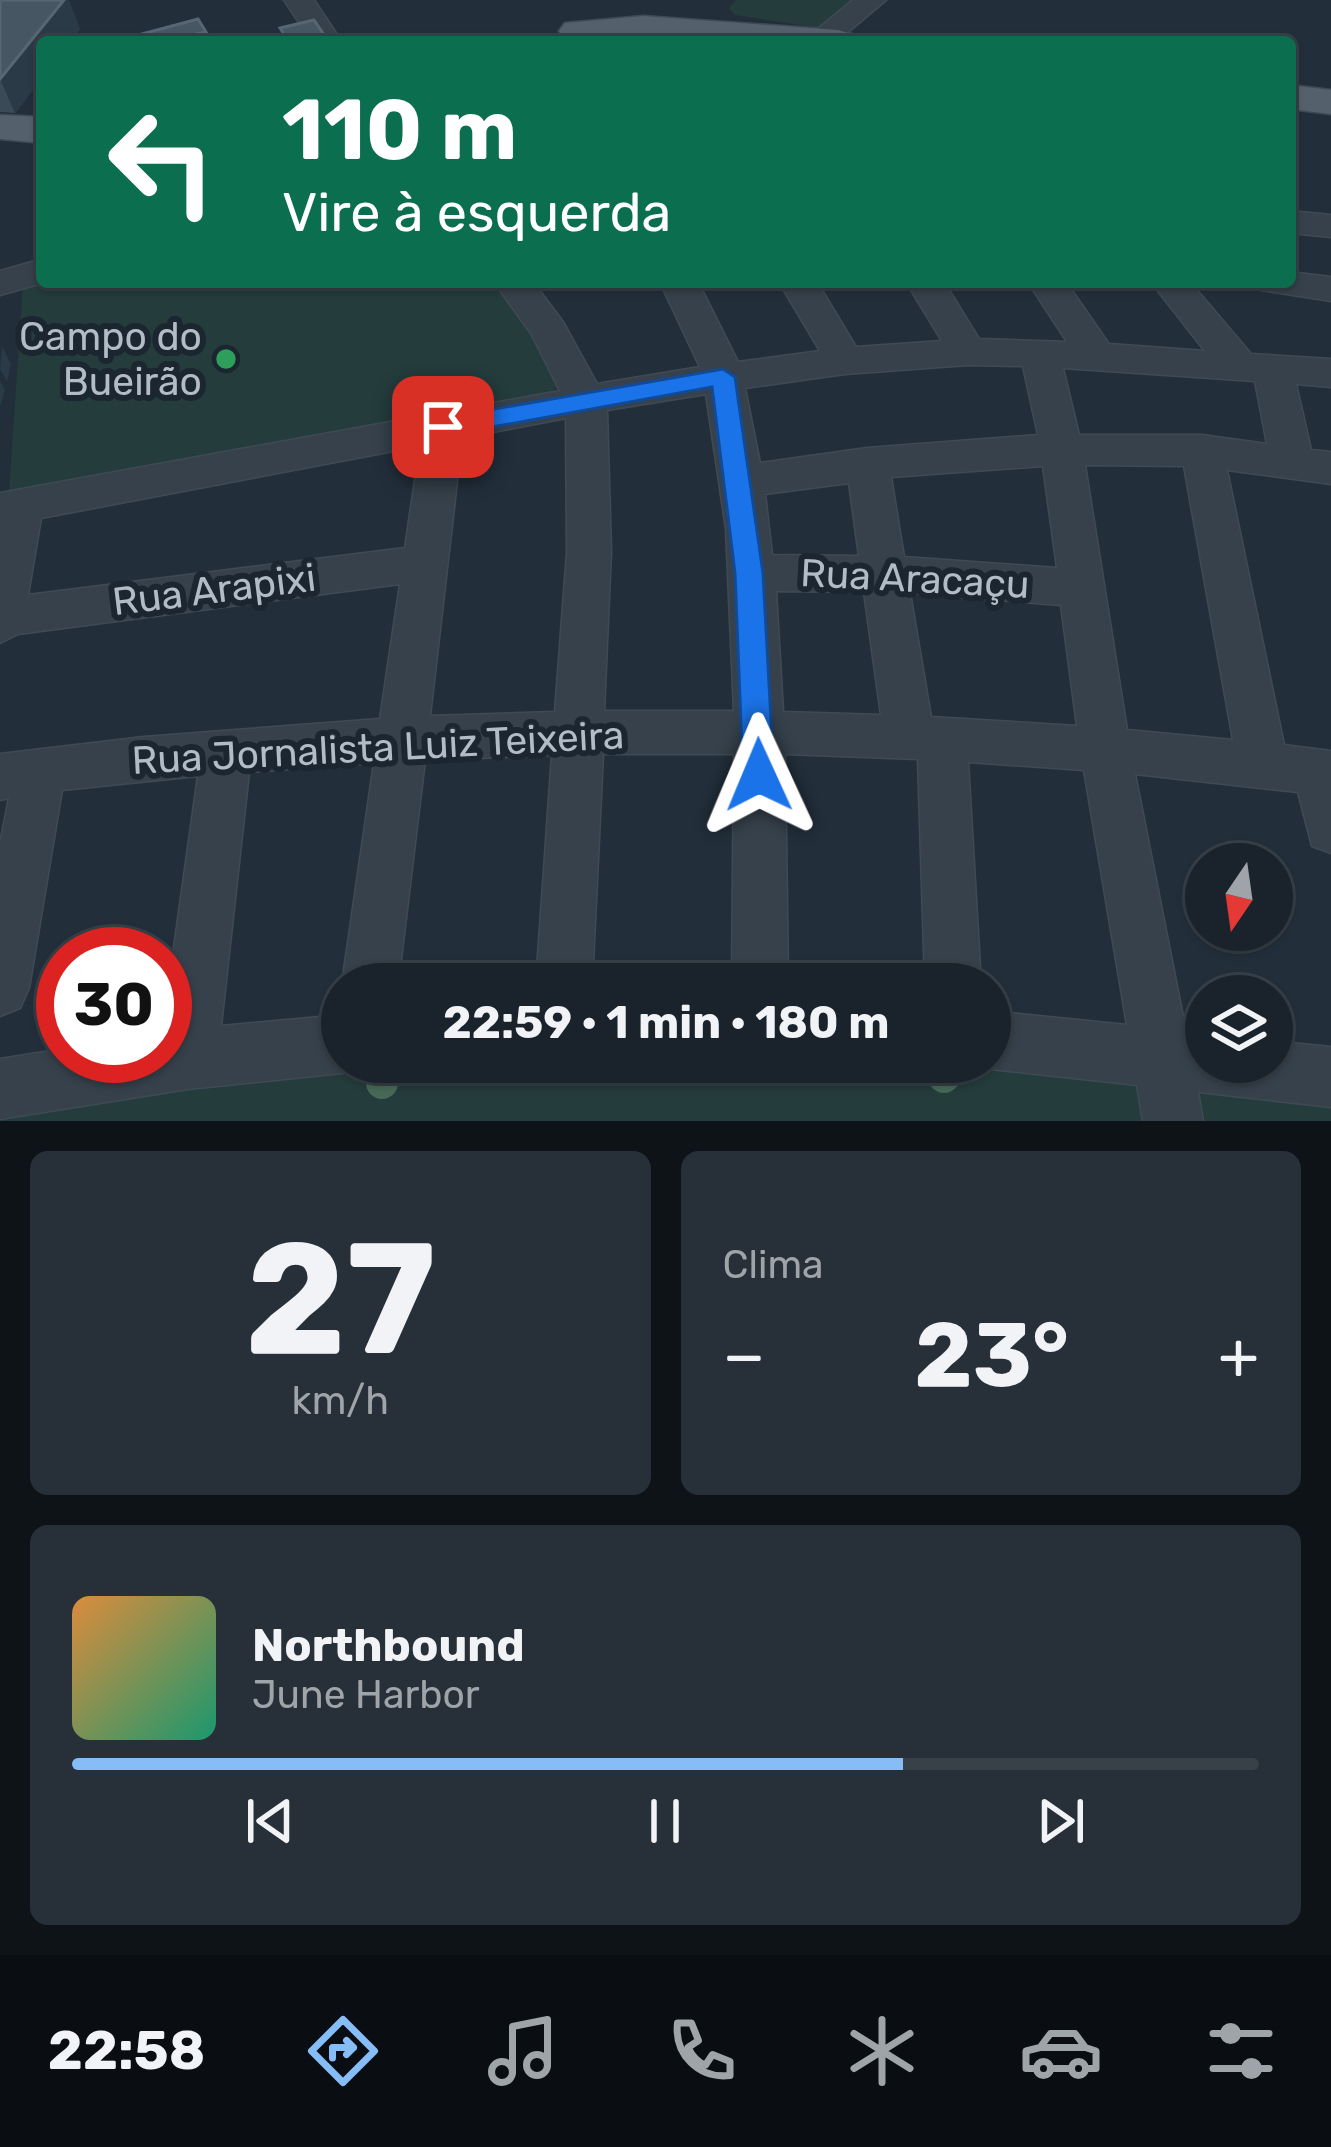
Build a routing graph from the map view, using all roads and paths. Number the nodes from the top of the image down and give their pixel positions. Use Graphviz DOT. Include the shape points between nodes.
graph roads {
  1 [pos="299,0"];
  2 [pos="688,0"];
  3 [pos="724,0"];
  4 [pos="871,0"];
  5 [pos="578,31"];
  6 [pos="775,35"];
  7 [pos="323,36"];
  8 [pos="561,36"];
  9 [pos="784,36"];
  10 [pos="831,36"];
  11 [pos="1296,98"];
  12 [pos="1331,102"];
  13 [pos="0,127"];
  14 [pos="36,130"];
  15 [pos="1296,223"];
  16 [pos="1331,226"];
  17 [pos="36,273"];
  18 [pos="0,283"];
  19 [pos="1296,285"];
  20 [pos="517,288"];
  21 [pos="682,288"];
  22 [pos="802,288"];
  23 [pos="930,288"];
  24 [pos="1051,288"];
  25 [pos="1176,288"];
  26 [pos="1331,289"];
  27 [pos="968,352"];
  28 [pos="1040,353"];
  29 [pos="1096,355"];
  30 [pos="845,361"];
  31 [pos="1255,366"];
  32 [pos="1331,373"];
  33 [pos="723,377"];
  34 [pos="586,402"];
  35 [pos="443,427"];
  36 [pos="1062,449"];
  37 [pos="1202,450"];
  38 [pos="867,463"];
  39 [pos="1312,465"];
  40 [pos="740,482"];
  41 [pos="10,507"];
  42 [pos="427,563"];
  43 [pos="749,573"];
  44 [pos="888,574"];
  45 [pos="1082,588"];
  46 [pos="1,620"];
  47 [pos="580,733"];
  48 [pos="759,733"];
  49 [pos="926,736"];
  50 [pos="404,738"];
  51 [pos="1105,748"];
  52 [pos="226,753"];
  53 [pos="1263,765"];
  54 [pos="1325,772"];
  55 [pos="20,774"];
  56 [pos="1331,829"];
  57 [pos="373,963"];
  58 [pos="565,963"];
  59 [pos="760,963"];
  60 [pos="951,963"];
  61 [pos="0,988"];
  62 [pos="192,1027"];
  63 [pos="1011,1042"];
  64 [pos="321,1046"];
  65 [pos="1162,1058"];
  66 [pos="192,1059"];
  67 [pos="1331,1077"];
  68 [pos="38,1083"];
  69 [pos="0,1089"];
  70 [pos="1173,1121"];
  1 -- 7 [label="street"];
  2 -- 5 [label="main road"];
  3 -- 6 [label="main road" via="725,19"];
  4 -- 10 [label="street"];
  5 -- 6 [label="main road"];
  5 -- 8 [label="main road"];
  6 -- 9 [label="main road"];
  11 -- 12 [label="main road"];
  13 -- 14 [label="main road"];
  15 -- 16 [label="street"];
  17 -- 18 [label="street"];
  19 -- 26 [label="street"];
  20 -- 34 [label="street"];
  21 -- 33 [label="street"];
  22 -- 30 [label="street"];
  23 -- 27 [label="street"];
  24 -- 29 [label="street"];
  25 -- 31 [label="street"];
  27 -- 28 [label="street"];
  27 -- 30 [label="street"];
  28 -- 29 [label="street"];
  28 -- 36 [label="street"];
  29 -- 31 [label="street"];
  30 -- 33 [label="street"];
  31 -- 32 [label="street"];
  31 -- 39 [label="street"];
  33 -- 34 [label="street"];
  33 -- 40 [label="street"];
  34 -- 35 [label="street"];
  34 -- 47 [label="street"];
  35 -- 41 [label="street"];
  35 -- 42 [label="street"];
  36 -- 37 [label="street"];
  36 -- 38 [label="street"];
  36 -- 45 [label="street"];
  37 -- 39 [label="street"];
  37 -- 53 [label="street"];
  38 -- 40 [label="street"];
  38 -- 44 [label="street"];
  40 -- 43 [label="street"];
  41 -- 46 [label="street"];
  42 -- 46 [label="street, Rua Arapixi"];
  42 -- 50 [label="street"];
  43 -- 44 [label="street, Rua Aracaçu"];
  43 -- 48 [label="street"];
  44 -- 45 [label="street, Rua Aracaçu"];
  44 -- 49 [label="street"];
  45 -- 51 [label="street"];
  47 -- 48 [label="street, Rua Jornalista Luiz Teixeira"];
  47 -- 50 [label="street, Rua Jornalista Luiz Teixeira"];
  47 -- 58 [label="street"];
  48 -- 49 [label="street, Rua Jornalista Luiz Teixeira"];
  48 -- 59 [label="street"];
  49 -- 51 [label="street, Rua Jornalista Luiz Teixeira"];
  49 -- 60 [label="street"];
  50 -- 52 [label="street, Rua Jornalista Luiz Teixeira"];
  50 -- 57 [label="street"];
  51 -- 53 [label="street, Rua Jornalista Luiz Teixeira"];
  51 -- 65 [label="street"];
  52 -- 55 [label="street, Rua Jornalista Luiz Teixeira"];
  52 -- 62 [label="street"];
  53 -- 54 [label="street, Rua Jornalista Luiz Teixeira"];
  54 -- 56 [label="street"];
  55 -- 61 [label="street"];
  63 -- 65 [label="street"];
  64 -- 66 [label="street"];
  65 -- 67 [label="street"];
  65 -- 70 [label="street"];
  68 -- 69 [label="street"];
}
